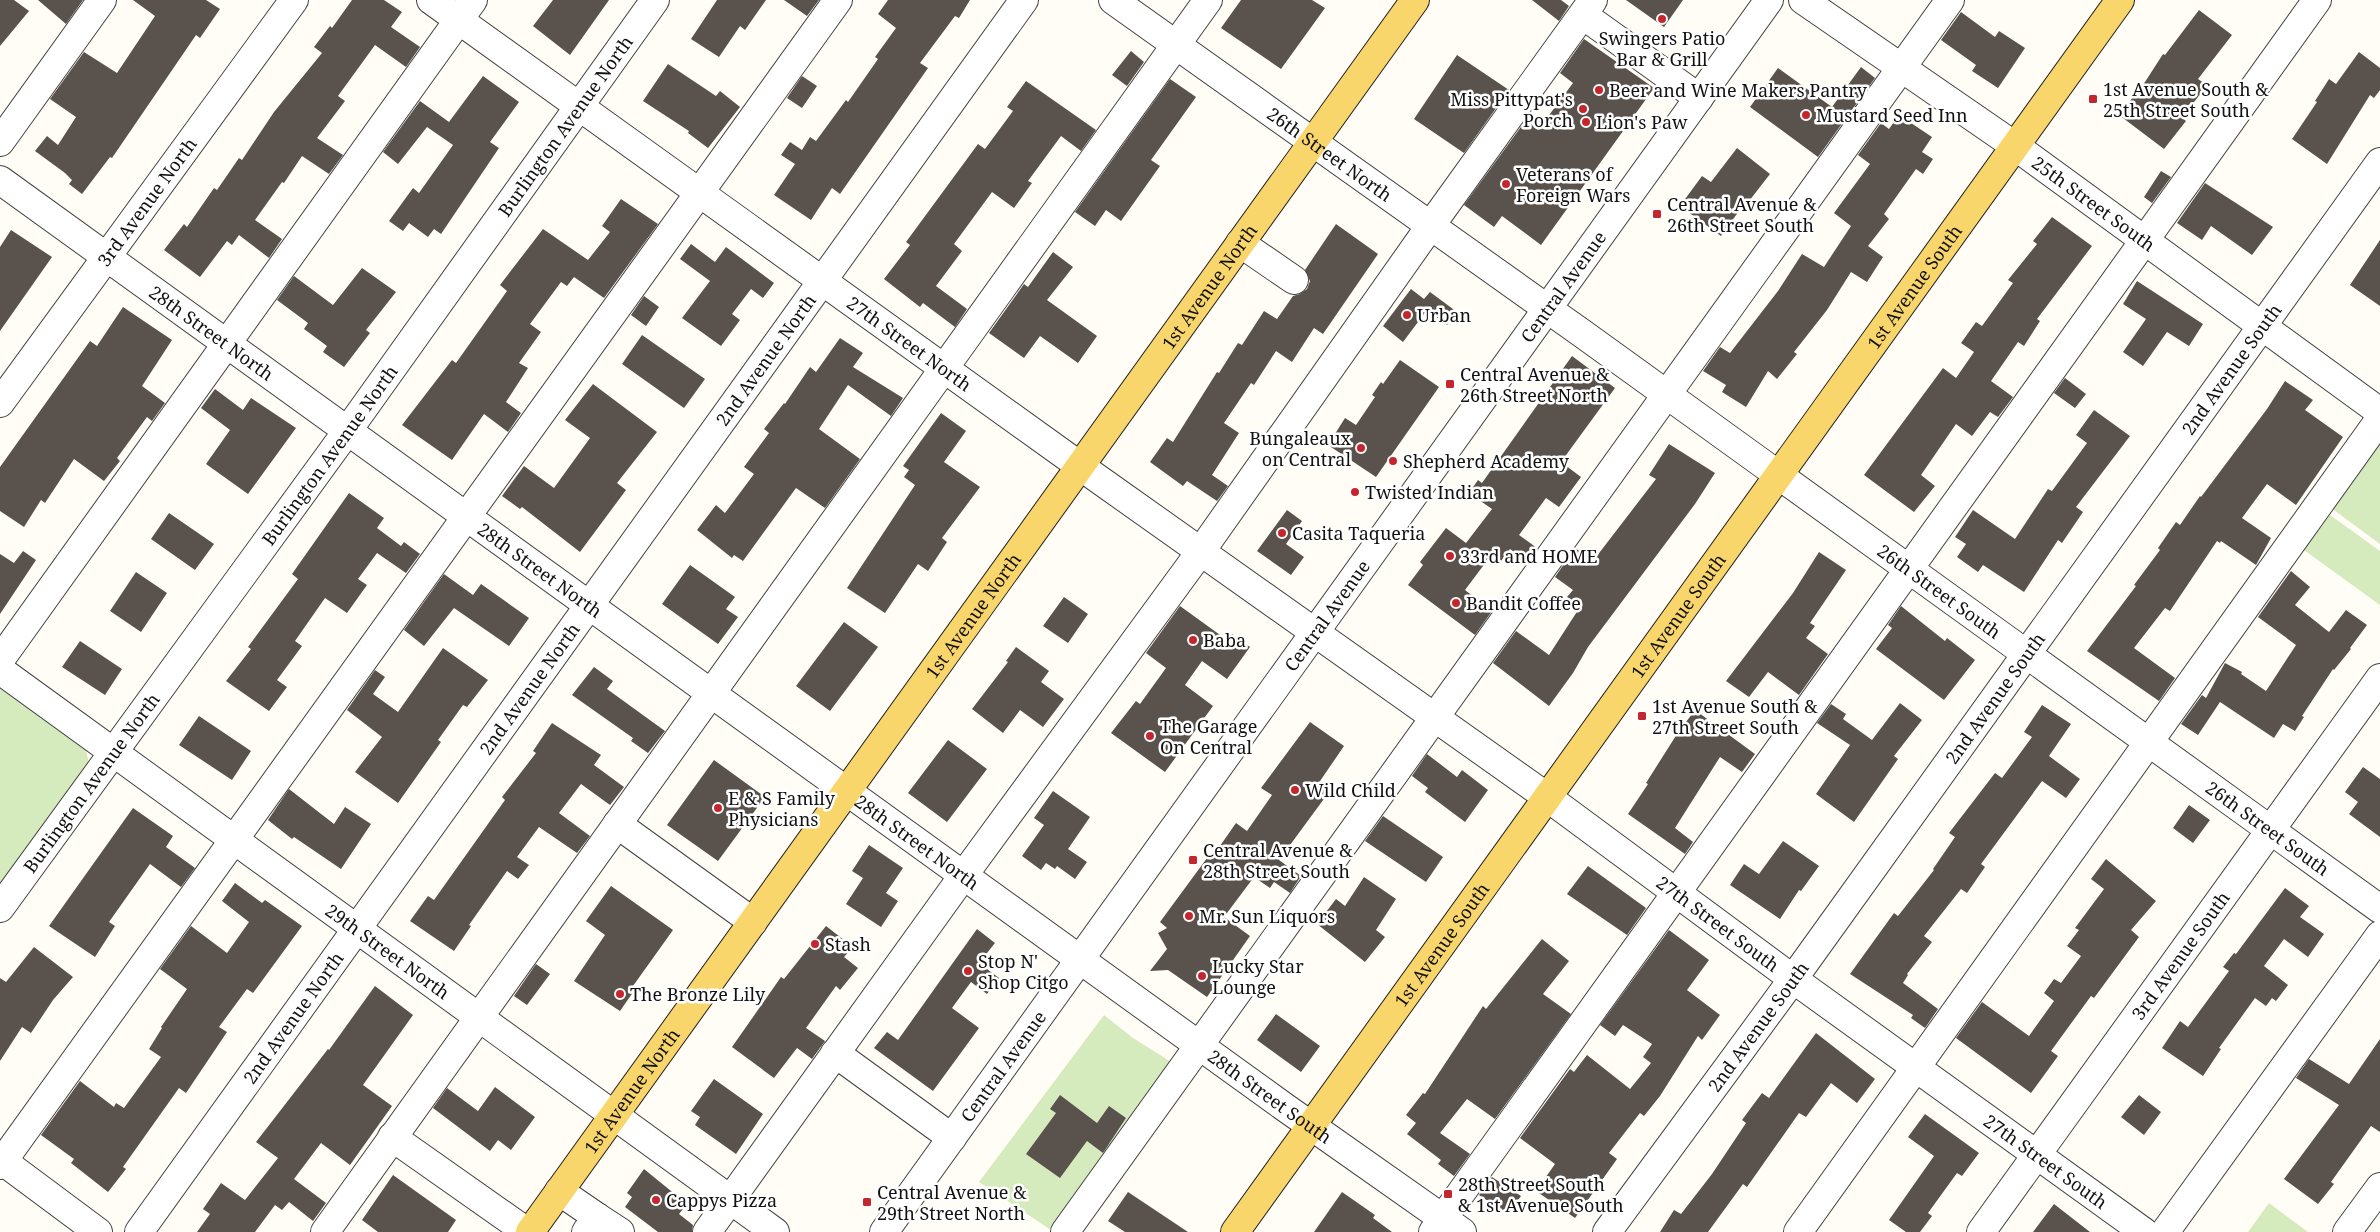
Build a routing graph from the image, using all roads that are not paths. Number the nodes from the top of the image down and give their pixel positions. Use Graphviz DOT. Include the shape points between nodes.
graph roads {
  1 [pos="102,0"];
  2 [pos="294,0"];
  3 [pos="431,0"];
  4 [pos="655,0"];
  5 [pos="838,0"];
  6 [pos="1024,0"];
  7 [pos="1113,0"];
  8 [pos="1208,0"];
  9 [pos="1415,0"];
  10 [pos="1769,0"];
  11 [pos="1803,0"];
  12 [pos="1950,0"];
  13 [pos="2120,0"];
  14 [pos="2317,0"];
  15 [pos="1588,7"];
  16 [pos="466,10"];
  17 [pos="1176,45"];
  18 [pos="1901,68"];
  19 [pos="1699,98"];
  20 [pos="578,106"];
  21 [pos="1313,141"];
  22 [pos="0,142"];
  23 [pos="2015,146"];
  24 [pos="2380,162"];
  25 [pos="0,180"];
  26 [pos="699,193"];
  27 [pos="1431,225"];
  28 [pos="2144,241"];
  29 [pos="1240,243"];
  30 [pos="108,257"];
  31 [pos="1294,280"];
  32 [pos="822,281"];
  33 [pos="1547,309"];
  34 [pos="2261,326"];
  35 [pos="227,344"];
  36 [pos="944,369"];
  37 [pos="1665,394"];
  38 [pos="0,403"];
  39 [pos="2380,412"];
  40 [pos="2380,419"];
  41 [pos="348,430"];
  42 [pos="1080,466"];
  43 [pos="1778,476"];
  44 [pos="466,517"];
  45 [pos="1201,551"];
  46 [pos="1908,570"];
  47 [pos="589,605"];
  48 [pos="1316,631"];
  49 [pos="2025,654"];
  50 [pos="0,660"];
  51 [pos="0,670"];
  52 [pos="2380,678"];
  53 [pos="712,694"];
  54 [pos="1435,716"];
  55 [pos="2148,742"];
  56 [pos="113,752"];
  57 [pos="847,791"];
  58 [pos="1547,797"];
  59 [pos="617,824"];
  60 [pos="2271,831"];
  61 [pos="234,840"];
  62 [pos="963,876"];
  63 [pos="1677,893"];
  64 [pos="0,908"];
  65 [pos="2380,909"];
  66 [pos="752,922"];
  67 [pos="357,929"];
  68 [pos="2380,935"];
  69 [pos="1080,960"];
  70 [pos="1793,979"];
  71 [pos="478,1017"];
  72 [pos="1199,1046"];
  73 [pos="835,1053"];
  74 [pos="1916,1068"];
  75 [pos="614,1115"];
  76 [pos="1311,1126"];
  77 [pos="392,1138"];
  78 [pos="952,1138"];
  79 [pos="2036,1154"];
  80 [pos="1,1162"];
  81 [pos="2380,1187"];
  82 [pos="559,1191"];
  83 [pos="730,1200"];
  84 [pos="591,1224"];
  85 [pos="1446,1228"];
  86 [pos="328,1231"];
  87 [pos="98,1232"];
  88 [pos="139,1232"];
  89 [pos="529,1232"];
  90 [pos="620,1232"];
  91 [pos="706,1232"];
  92 [pos="775,1232"];
  93 [pos="884,1232"];
  94 [pos="1065,1232"];
  95 [pos="1235,1232"];
  96 [pos="1607,1232"];
  97 [pos="1798,1232"];
  98 [pos="1981,1232"];
  99 [pos="2144,1232"];
  100 [pos="2165,1232"];
  101 [pos="2348,1232"];
  1 -- 22 [label="street"];
  2 -- 30 [label="street, 3rd Avenue North"];
  3 -- 16 [label="street, 27th Street North"];
  4 -- 20 [label="street, Burlington Avenue North"];
  5 -- 26 [label="street"];
  6 -- 32 [label="street, 2nd Avenue North"];
  7 -- 17 [label="street, 26th Street North"];
  8 -- 17 [label="street"];
  9 -- 21 [label="main road, 1st Avenue North"];
  10 -- 19 [label="street, Central Avenue"];
  11 -- 18 [label="street, 25th Street South"];
  12 -- 18 [label="street"];
  13 -- 23 [label="main road, 1st Avenue South"];
  14 -- 28 [label="street"];
  15 -- 19 [label="street"];
  15 -- 27 [label="street"];
  16 -- 20 [label="street, 27th Street North"];
  16 -- 35 [label="street"];
  17 -- 21 [label="street, 26th Street North"];
  17 -- 36 [label="street"];
  18 -- 23 [label="street, 25th Street South"];
  18 -- 37 [label="street"];
  19 -- 33 [label="street, Central Avenue"];
  20 -- 26 [label="street, 27th Street North"];
  20 -- 41 [label="street, Burlington Avenue North"];
  21 -- 27 [label="street, 26th Street North"];
  21 -- 29 [label="main road, 1st Avenue North"];
  23 -- 28 [label="street, 25th Street South"];
  23 -- 43 [label="main road, 1st Avenue South"];
  24 -- 34 [label="street, 2nd Avenue South"];
  25 -- 30 [label="street, 28th Street North"];
  26 -- 32 [label="street, 27th Street North"];
  26 -- 44 [label="street"];
  27 -- 33 [label="street, 26th Street North"];
  27 -- 45 [label="street"];
  28 -- 34 [label="street, 25th Street South"];
  28 -- 46 [label="street"];
  29 -- 31 [label="street"];
  29 -- 42 [label="main road, 1st Avenue North"];
  30 -- 35 [label="street, 28th Street North"];
  30 -- 38 [label="street, 3rd Avenue North"];
  32 -- 36 [label="street, 27th Street North"];
  32 -- 47 [label="street, 2nd Avenue North"];
  33 -- 37 [label="street, 26th Street South"];
  33 -- 48 [label="street, Central Avenue"];
  34 -- 39 [label="street, 25th Street South"];
  34 -- 49 [label="street, 2nd Avenue South"];
  35 -- 41 [label="street, 28th Street North"];
  35 -- 50 [label="street"];
  36 -- 42 [label="street, 27th Street North"];
  36 -- 53 [label="street"];
  37 -- 43 [label="street, 26th Street South"];
  37 -- 54 [label="street"];
  40 -- 55 [label="street"];
  41 -- 44 [label="street, 28th Street North"];
  41 -- 56 [label="street, Burlington Avenue North"];
  42 -- 45 [label="street, 27th Street North"];
  42 -- 57 [label="main road, 1st Avenue North"];
  43 -- 46 [label="street, 26th Street South"];
  43 -- 58 [label="main road, 1st Avenue South"];
  44 -- 47 [label="street, 28th Street North"];
  44 -- 61 [label="street"];
  45 -- 48 [label="street, 27th Street North"];
  45 -- 62 [label="street"];
  46 -- 49 [label="street, 26th Street South"];
  46 -- 63 [label="street"];
  47 -- 53 [label="street, 28th Street North"];
  47 -- 67 [label="street, 2nd Avenue North"];
  48 -- 54 [label="street, 27th Street South"];
  48 -- 69 [label="street, Central Avenue"];
  49 -- 55 [label="street, 26th Street South"];
  49 -- 70 [label="street, 2nd Avenue South"];
  51 -- 56 [label="street, 29th Street North"];
  52 -- 60 [label="street, 3rd Avenue South"];
  53 -- 57 [label="street, 28th Street North"];
  53 -- 59 [label="street"];
  54 -- 58 [label="street, 27th Street South"];
  54 -- 72 [label="street"];
  55 -- 60 [label="street, 26th Street South"];
  55 -- 74 [label="street"];
  56 -- 61 [label="street, 29th Street North"];
  56 -- 64 [label="street, Burlington Avenue North"];
  57 -- 62 [label="street, 28th Street North"];
  57 -- 66 [label="main road, 1st Avenue North"];
  58 -- 63 [label="street, 27th Street South"];
  58 -- 76 [label="main road, 1st Avenue South"];
  59 -- 66 [label="street"];
  59 -- 71 [label="street"];
  60 -- 65 [label="street, 26th Street South"];
  60 -- 79 [label="street, 3rd Avenue South"];
  61 -- 67 [label="street, 29th Street North"];
  61 -- 80 [label="street"];
  62 -- 69 [label="street, 28th Street North"];
  62 -- 73 [label="street"];
  63 -- 70 [label="street, 27th Street South"];
  63 -- 85 [label="street"];
  66 -- 75 [label="main road, 1st Avenue North"];
  67 -- 71 [label="street, 29th Street North"];
  67 -- 88 [label="street, 2nd Avenue North"];
  68 -- 100 [label="street"];
  69 -- 72 [label="street, 28th Street South"];
  69 -- 78 [label="street, Central Avenue"];
  70 -- 74 [label="street, 27th Street South"];
  70 -- 96 [label="street, 2nd Avenue South"];
  71 -- 75 [label="street, 29th Street North"];
  71 -- 77 [label="street"];
  72 -- 76 [label="street, 28th Street South"];
  72 -- 94 [label="street"];
  73 -- 78 [label="street"];
  73 -- 83 [label="street"];
  74 -- 79 [label="street, 27th Street South"];
  74 -- 97 [label="street"];
  75 -- 82 [label="main road, 1st Avenue North"];
  75 -- 83 [label="street, 29th Street North"];
  76 -- 85 [label="street, 28th Street South"];
  76 -- 95 [label="main road, 1st Avenue South"];
  77 -- 86 [label="street"];
  77 -- 89 [label="street"];
  78 -- 93 [label="street, Central Avenue"];
  79 -- 98 [label="street, 3rd Avenue South"];
  79 -- 99 [label="street, 27th Street South"];
  80 -- 87 [label="street"];
  81 -- 101 [label="street"];
  82 -- 84 [label="street"];
  82 -- 89 [label="main road, 1st Avenue North"];
  83 -- 91 [label="street"];
  83 -- 92 [label="street, 29th Street North"];
  84 -- 90 [label="street"];
}
